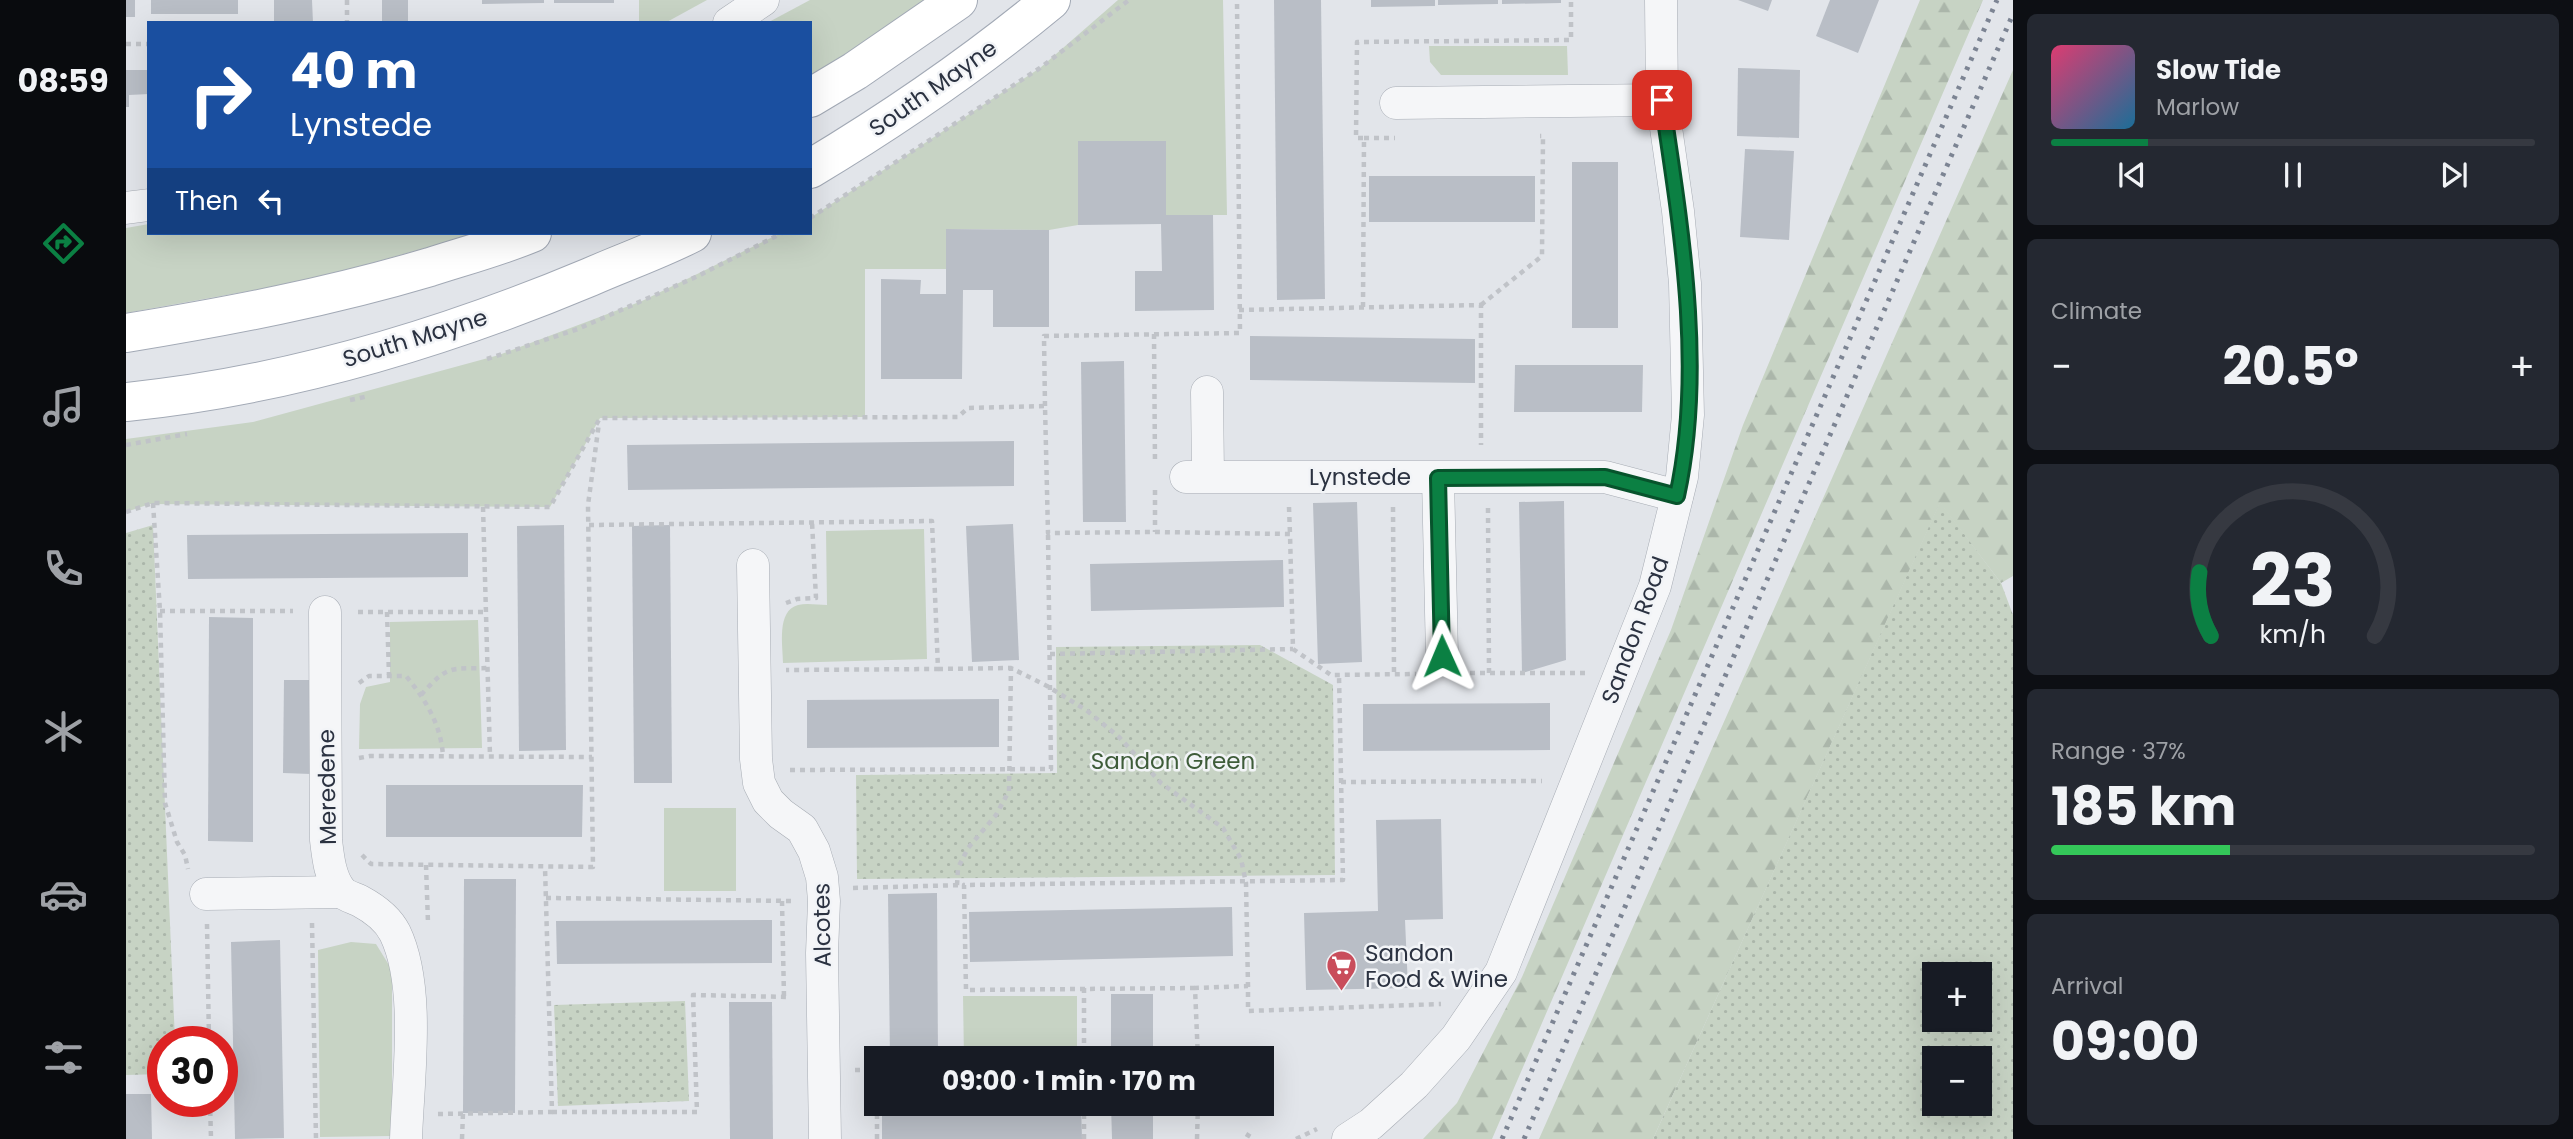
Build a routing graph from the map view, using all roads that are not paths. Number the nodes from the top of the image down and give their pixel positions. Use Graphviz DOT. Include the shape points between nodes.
graph roads {
  1 [pos="762,0"];
  2 [pos="958,0"];
  3 [pos="1051,0"];
  4 [pos="1661,0"];
  5 [pos="732,21"];
  6 [pos="812,97"];
  7 [pos="1662,100"];
  8 [pos="1396,103"];
  9 [pos="812,168"];
  10 [pos="147,205"];
  11 [pos="126,208"];
  12 [pos="527,235"];
  13 [pos="687,235"];
  14 [pos="126,332"];
  15 [pos="1207,392"];
  16 [pos="126,402"];
  17 [pos="1438,478"];
  18 [pos="1677,496"];
  19 [pos="752,565"];
  20 [pos="325,612"];
  21 [pos="1442,668"];
  22 [pos="327,892"];
  23 [pos="206,894"];
  24 [pos="1337,1131"];
  25 [pos="406,1139"];
  26 [pos="825,1139"];
  1 -- 5 [label="street"];
  2 -- 6 [label="main road"];
  3 -- 9 [label="main road, South Mayne" via="890,120"];
  4 -- 7 [label="street, Sandon Road"];
  7 -- 8 [label="street"];
  7 -- 18 [label="street, Sandon Road" via="1678,211 1688,346 1688,415"];
  10 -- 11 [label="street"];
  12 -- 14 [label="main road" via="369,285 246,313"];
  13 -- 16 [label="main road, South Mayne" via="532,301 390,349 271,380"];
  15 -- 17 [label="street, Lynstede" via="1197,477"];
  17 -- 18 [label="street, Lynstede" via="1605,477"];
  17 -- 21 [label="street"];
  18 -- 24 [label="street, Sandon Road" via="1655,586 1501,972 1456,1038 1414,1086 1371,1124"];
  19 -- 26 [label="street, Alcotes" via="759,783 768,801 802,829 822,877 836,894 822,953"];
  20 -- 22 [label="street, Meredene"];
  22 -- 23 [label="street"];
  22 -- 25 [label="street" via="362,902 384,917 403,954 411,1021"];
}
